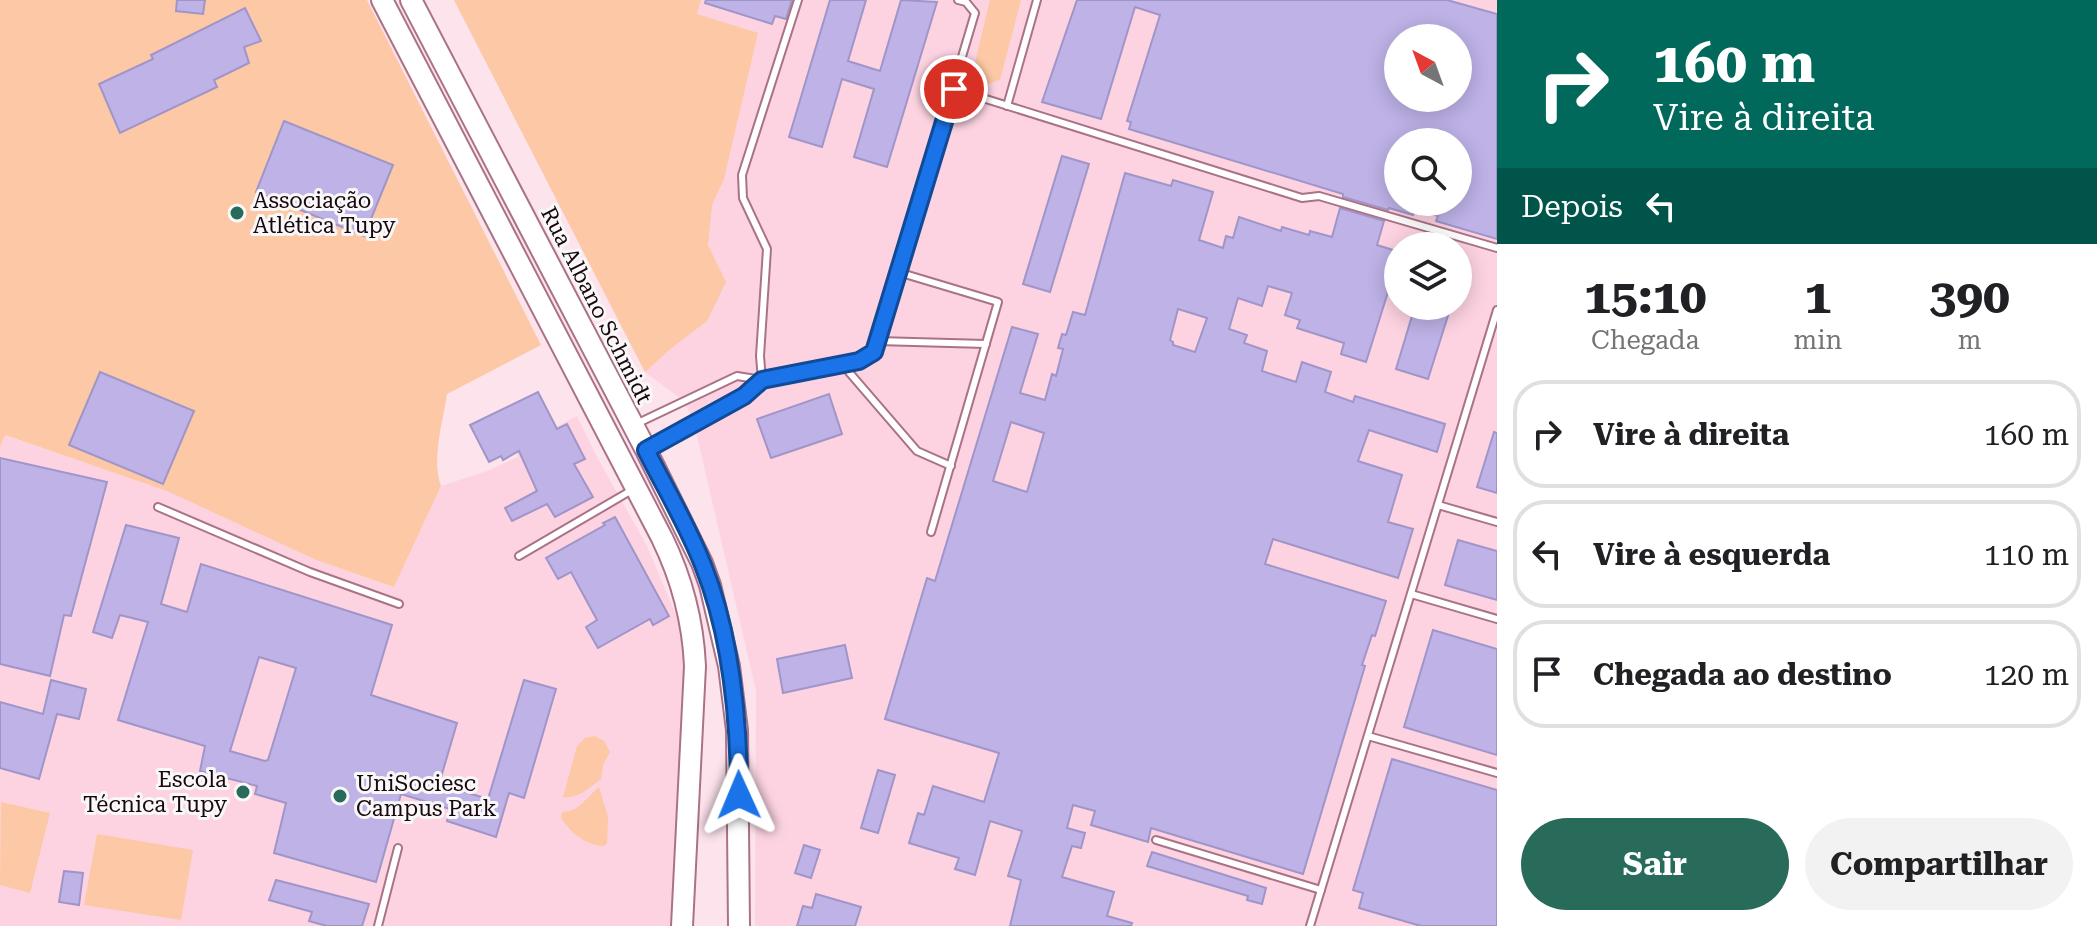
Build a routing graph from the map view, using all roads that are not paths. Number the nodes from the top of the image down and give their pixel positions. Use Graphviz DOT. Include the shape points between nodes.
graph roads {
  1 [pos="382,0"];
  2 [pos="411,0"];
  3 [pos="798,0"];
  4 [pos="958,0"];
  5 [pos="1037,0"];
  6 [pos="954,89"];
  7 [pos="1007,106"];
  8 [pos="1497,248"];
  9 [pos="898,272"];
  10 [pos="1497,310"];
  11 [pos="877,341"];
  12 [pos="986,344"];
  13 [pos="842,364"];
  14 [pos="762,380"];
  15 [pos="633,426"];
  16 [pos="646,450"];
  17 [pos="951,466"];
  18 [pos="636,488"];
  19 [pos="1438,505"];
  20 [pos="158,507"];
  21 [pos="1497,522"];
  22 [pos="931,532"];
  23 [pos="519,556"];
  24 [pos="1411,594"];
  25 [pos="399,604"];
  26 [pos="1497,619"];
  27 [pos="1368,736"];
  28 [pos="1497,773"];
  29 [pos="1156,840"];
  30 [pos="398,848"];
  31 [pos="1321,890"];
  32 [pos="378,926"];
  33 [pos="682,926"];
  34 [pos="739,926"];
  35 [pos="1310,926"];
  1 -- 18 [label="main road"];
  2 -- 15 [label="main road, Rua Albano Schmidt"];
  3 -- 14 [label="lane" via="742,175 743,198 767,249"];
  4 -- 6 [label="lane" via="975,13"];
  5 -- 7 [label="lane"];
  6 -- 7 [label="lane"];
  6 -- 9 [label="lane"];
  7 -- 8 [label="lane" via="1302,198 1319,196"];
  9 -- 11 [label="lane"];
  9 -- 12 [label="lane" via="998,302"];
  10 -- 19 [label="lane"];
  11 -- 12 [label="lane"];
  11 -- 13 [label="lane" via="874,352"];
  12 -- 17 [label="lane"];
  13 -- 14 [label="lane"];
  13 -- 17 [label="lane" via="917,451"];
  14 -- 15 [label="lane" via="737,376"];
  14 -- 16 [label="lane" via="744,396"];
  15 -- 16 [label="main road, Rua Albano Schmidt"];
  16 -- 34 [label="main road, Rua Albano Schmidt" via="702,563 725,644 738,750"];
  17 -- 22 [label="lane"];
  18 -- 23 [label="lane"];
  18 -- 33 [label="main road" via="676,569 694,643"];
  19 -- 21 [label="lane"];
  19 -- 24 [label="lane"];
  20 -- 25 [label="lane"];
  24 -- 26 [label="lane"];
  24 -- 27 [label="lane"];
  27 -- 28 [label="lane"];
  27 -- 31 [label="lane"];
  29 -- 31 [label="lane"];
  30 -- 32 [label="lane"];
  31 -- 35 [label="lane"];
}
